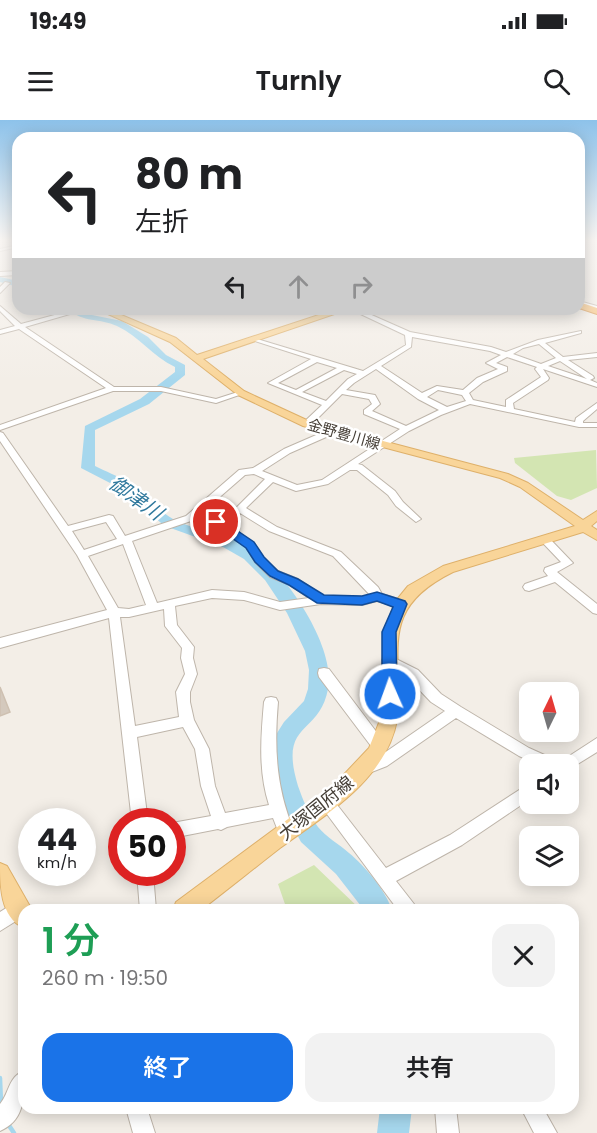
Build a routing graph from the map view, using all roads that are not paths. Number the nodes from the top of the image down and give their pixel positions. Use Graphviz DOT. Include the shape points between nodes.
graph roads {
  1 [pos="0,308"];
  2 [pos="62,315"];
  3 [pos="116,315"];
  4 [pos="328,315"];
  5 [pos="366,315"];
  6 [pos="20,327"];
  7 [pos="0,332"];
  8 [pos="579,332"];
  9 [pos="408,334"];
  10 [pos="255,340"];
  11 [pos="540,341"];
  12 [pos="506,354"];
  13 [pos="597,355"];
  14 [pos="196,358"];
  15 [pos="561,359"];
  16 [pos="315,360"];
  17 [pos="542,366"];
  18 [pos="377,367"];
  19 [pos="342,368"];
  20 [pos="365,374"];
  21 [pos="597,385"];
  22 [pos="112,389"];
  23 [pos="297,392"];
  24 [pos="343,392"];
  25 [pos="241,393"];
  26 [pos="465,393"];
  27 [pos="421,397"];
  28 [pos="470,402"];
  29 [pos="328,405"];
  30 [pos="597,405"];
  31 [pos="510,409"];
  32 [pos="448,411"];
  33 [pos="306,424"];
  34 [pos="579,425"];
  35 [pos="597,425"];
  36 [pos="0,428"];
  37 [pos="406,429"];
  38 [pos="330,432"];
  39 [pos="0,435"];
  40 [pos="382,445"];
  41 [pos="351,467"];
  42 [pos="255,471"];
  43 [pos="270,479"];
  44 [pos="240,509"];
  45 [pos="597,515"];
  46 [pos="190,518"];
  47 [pos="416,519"];
  48 [pos="216,522"];
  49 [pos="65,530"];
  50 [pos="591,531"];
  51 [pos="545,540"];
  52 [pos="125,541"];
  53 [pos="82,554"];
  54 [pos="556,577"];
  55 [pos="529,587"];
  56 [pos="377,597"];
  57 [pos="321,600"];
  58 [pos="169,603"];
  59 [pos="401,604"];
  60 [pos="153,607"];
  61 [pos="597,610"];
  62 [pos="114,612"];
  63 [pos="0,643"];
  64 [pos="388,660"];
  65 [pos="324,673"];
  66 [pos="272,702"];
  67 [pos="456,711"];
  68 [pos="187,721"];
  69 [pos="128,733"];
  70 [pos="597,744"];
  71 [pos="379,746"];
  72 [pos="529,754"];
  73 [pos="579,756"];
  74 [pos="363,769"];
  75 [pos="519,798"];
  76 [pos="326,802"];
  77 [pos="138,808"];
  78 [pos="277,810"];
  79 [pos="221,823"];
  80 [pos="296,824"];
  81 [pos="186,829"];
  82 [pos="0,873"];
  83 [pos="385,878"];
  84 [pos="146,886"];
  85 [pos="148,904"];
  86 [pos="192,904"];
  87 [pos="404,904"];
  88 [pos="18,906"];
  89 [pos="18,915"];
  90 [pos="0,922"];
  91 [pos="18,1091"];
  92 [pos="138,1114"];
  93 [pos="446,1114"];
  94 [pos="535,1114"];
  95 [pos="0,1120"];
  96 [pos="144,1133"];
  97 [pos="448,1133"];
  98 [pos="546,1133"];
  1 -- 6 [label="street"];
  2 -- 6 [label="street"];
  3 -- 14 [label="main road, 金野豊川線" via="152,329"];
  4 -- 10 [label="main road"];
  5 -- 9 [label="street"];
  6 -- 7 [label="street"];
  6 -- 22 [label="street"];
  8 -- 11 [label="street"];
  9 -- 12 [label="street"];
  9 -- 18 [label="street" via="409,346"];
  10 -- 14 [label="main road"];
  10 -- 16 [label="street"];
  11 -- 12 [label="street"];
  11 -- 15 [label="street"];
  12 -- 17 [label="street"];
  12 -- 26 [label="street" via="490,363 504,369 480,380"];
  13 -- 15 [label="street"];
  14 -- 25 [label="main road, 金野豊川線"];
  15 -- 17 [label="street"];
  15 -- 21 [label="street"];
  16 -- 19 [label="street"];
  16 -- 23 [label="street" via="273,383"];
  17 -- 21 [label="street"];
  17 -- 31 [label="street" via="539,369 545,378 509,402"];
  18 -- 20 [label="street"];
  18 -- 27 [label="street"];
  19 -- 20 [label="street"];
  19 -- 23 [label="street"];
  20 -- 24 [label="street" via="351,381"];
  22 -- 25 [label="street" via="161,389 216,401"];
  22 -- 36 [label="street"];
  23 -- 29 [label="street"];
  24 -- 29 [label="street"];
  24 -- 37 [label="street" via="372,397 376,404 367,412"];
  25 -- 33 [label="main road, 金野豊川線"];
  26 -- 27 [label="street" via="437,388"];
  26 -- 28 [label="street"];
  27 -- 32 [label="street"];
  28 -- 31 [label="street"];
  28 -- 32 [label="street"];
  29 -- 33 [label="street"];
  30 -- 34 [label="street" via="579,420"];
  31 -- 34 [label="street"];
  32 -- 37 [label="street"];
  33 -- 38 [label="main road, 金野豊川線"];
  34 -- 35 [label="street"];
  37 -- 40 [label="street"];
  38 -- 40 [label="main road, 金野豊川線"];
  38 -- 42 [label="street"];
  39 -- 49 [label="street"];
  40 -- 41 [label="street"];
  40 -- 50 [label="main road, 金野豊川線" via="504,476"];
  41 -- 43 [label="street" via="325,482 296,488"];
  41 -- 47 [label="street" via="358,467 392,494"];
  42 -- 43 [label="street"];
  42 -- 46 [label="street" via="242,472"];
  43 -- 44 [label="street"];
  44 -- 48 [label="street"];
  44 -- 56 [label="street" via="273,529 337,554"];
  45 -- 50 [label="main road, 大塚国府線"];
  46 -- 48 [label="street"];
  46 -- 52 [label="street"];
  48 -- 57 [label="street" via="250,545 274,573"];
  49 -- 52 [label="street" via="109,518"];
  49 -- 53 [label="street"];
  50 -- 51 [label="main road, 大塚国府線"];
  51 -- 54 [label="street" via="568,562 549,571"];
  51 -- 59 [label="main road, 大塚国府線" via="438,573"];
  52 -- 53 [label="street"];
  52 -- 60 [label="street"];
  53 -- 62 [label="street"];
  54 -- 55 [label="street"];
  54 -- 61 [label="street"];
  56 -- 57 [label="street" via="362,601"];
  56 -- 59 [label="street"];
  57 -- 58 [label="street" via="280,606 220,593"];
  58 -- 60 [label="street"];
  58 -- 68 [label="street" via="171,626 188,647 191,674 183,692"];
  59 -- 64 [label="main road, 大塚国府線" via="389,632"];
  60 -- 62 [label="street"];
  62 -- 63 [label="street"];
  62 -- 69 [label="street"];
  64 -- 67 [label="street" via="413,674 436,698"];
  64 -- 71 [label="main road, 大塚国府線" via="390,711"];
  65 -- 71 [label="street"];
  66 -- 78 [label="street" via="268,756"];
  67 -- 72 [label="street"];
  67 -- 74 [label="street" via="382,762"];
  68 -- 69 [label="street"];
  68 -- 79 [label="street" via="202,749 208,786"];
  69 -- 77 [label="street"];
  70 -- 73 [label="street"];
  71 -- 74 [label="main road, 大塚国府線"];
  74 -- 76 [label="main road, 大塚国府線"];
  75 -- 83 [label="street" via="464,836"];
  76 -- 80 [label="main road, 大塚国府線"];
  76 -- 83 [label="street"];
  78 -- 79 [label="street"];
  78 -- 80 [label="street"];
  79 -- 81 [label="street"];
  80 -- 86 [label="main road, 大塚国府線"];
  82 -- 88 [label="main road"];
  83 -- 87 [label="street"];
  84 -- 85 [label="street"];
  89 -- 90 [label="street"];
  91 -- 95 [label="street" via="13,1105"];
  92 -- 96 [label="street"];
  93 -- 97 [label="street"];
  94 -- 98 [label="street"];
}
